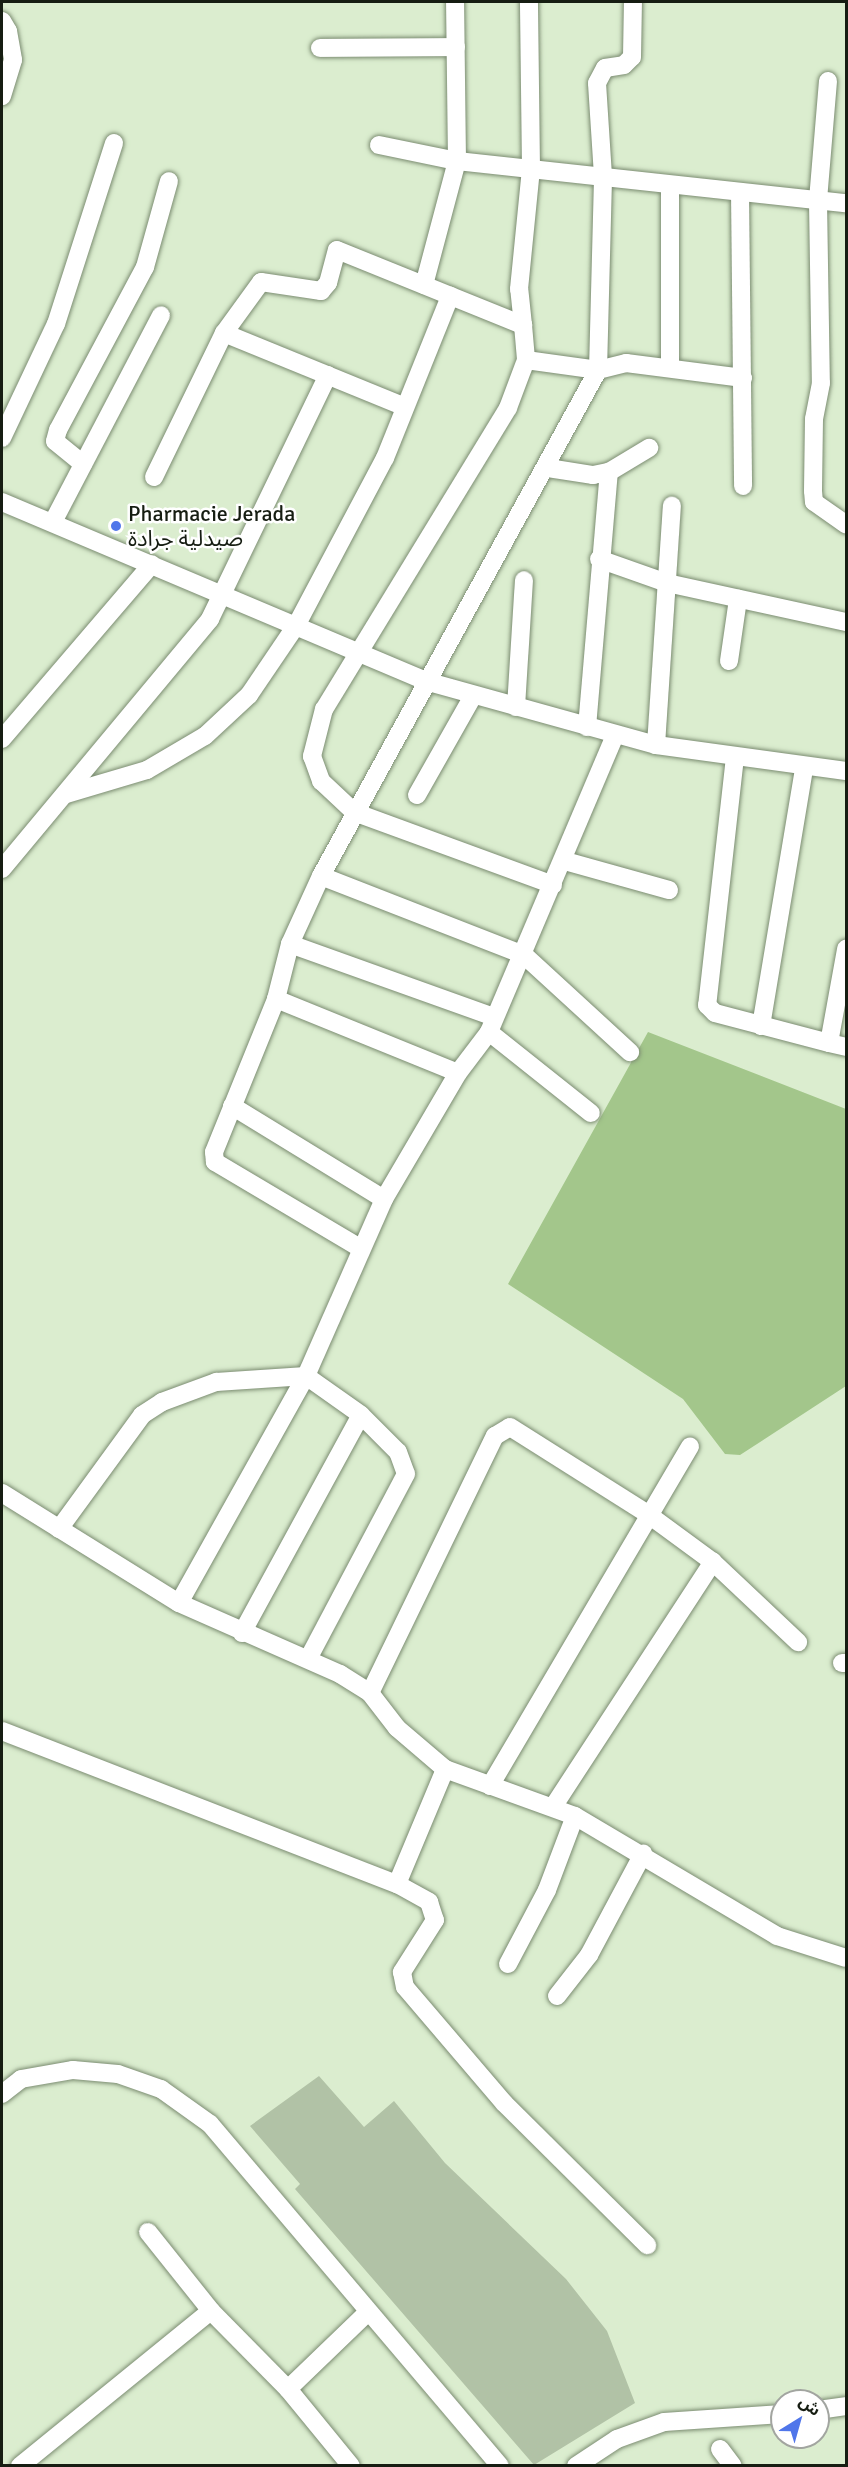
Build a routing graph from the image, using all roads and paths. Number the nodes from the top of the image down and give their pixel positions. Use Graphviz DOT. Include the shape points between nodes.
graph roads {
  1 [pos="455,2"];
  2 [pos="529,2"];
  3 [pos="633,2"];
  4 [pos="2,21"];
  5 [pos="456,47"];
  6 [pos="320,48"];
  7 [pos="828,81"];
  8 [pos="2,96"];
  9 [pos="114,143"];
  10 [pos="379,145"];
  11 [pos="457,161"];
  12 [pos="531,169"];
  13 [pos="603,176"];
  14 [pos="169,181"];
  15 [pos="670,185"];
  16 [pos="740,192"];
  17 [pos="818,201"];
  18 [pos="846,203"];
  19 [pos="424,285"];
  20 [pos="450,296"];
  21 [pos="161,315"];
  22 [pos="523,325"];
  23 [pos="224,333"];
  24 [pos="526,360"];
  25 [pos="670,368"];
  26 [pos="598,370"];
  27 [pos="328,375"];
  28 [pos="743,378"];
  29 [pos="403,406"];
  30 [pos="2,438"];
  31 [pos="649,448"];
  32 [pos="83,464"];
  33 [pos="548,468"];
  34 [pos="609,472"];
  35 [pos="154,477"];
  36 [pos="742,486"];
  37 [pos="2,502"];
  38 [pos="672,506"];
  39 [pos="54,520"];
  40 [pos="846,524"];
  41 [pos="599,559"];
  42 [pos="152,564"];
  43 [pos="524,580"];
  44 [pos="667,584"];
  45 [pos="222,591"];
  46 [pos="738,599"];
  47 [pos="846,622"];
  48 [pos="297,624"];
  49 [pos="360,650"];
  50 [pos="729,661"];
  51 [pos="429,682"];
  52 [pos="473,696"];
  53 [pos="516,707"];
  54 [pos="587,727"];
  55 [pos="615,735"];
  56 [pos="2,739"];
  57 [pos="656,745"];
  58 [pos="735,757"];
  59 [pos="804,768"];
  60 [pos="846,771"];
  61 [pos="66,794"];
  62 [pos="417,795"];
  63 [pos="354,812"];
  64 [pos="566,861"];
  65 [pos="2,869"];
  66 [pos="321,876"];
  67 [pos="553,885"];
  68 [pos="669,890"];
  69 [pos="290,944"];
  70 [pos="846,948"];
  71 [pos="524,955"];
  72 [pos="276,999"];
  73 [pos="491,1024"];
  74 [pos="761,1026"];
  75 [pos="838,1045"];
  76 [pos="630,1052"];
  77 [pos="458,1073"];
  78 [pos="232,1106"];
  79 [pos="591,1113"];
  80 [pos="384,1199"];
  81 [pos="360,1248"];
  82 [pos="306,1376"];
  83 [pos="361,1415"];
  84 [pos="690,1447"];
  85 [pos="2,1492"];
  86 [pos="649,1515"];
  87 [pos="59,1529"];
  88 [pos="713,1562"];
  89 [pos="179,1603"];
  90 [pos="242,1633"];
  91 [pos="798,1642"];
  92 [pos="308,1659"];
  93 [pos="370,1693"];
  94 [pos="2,1731"];
  95 [pos="445,1768"];
  96 [pos="490,1786"];
  97 [pos="553,1807"];
  98 [pos="575,1816"];
  99 [pos="643,1854"];
  100 [pos="397,1884"];
  101 [pos="846,1958"];
  102 [pos="508,1964"];
  103 [pos="557,1996"];
  104 [pos="2,2094"];
  105 [pos="148,2232"];
  106 [pos="647,2246"];
  107 [pos="211,2311"];
  108 [pos="368,2312"];
  109 [pos="288,2389"];
  110 [pos="846,2406"];
  111 [pos="830,2408"];
  112 [pos="770,2415"];
  113 [pos="720,2449"];
  114 [pos="20,2466"];
  115 [pos="351,2466"];
  116 [pos="500,2466"];
  117 [pos="576,2466"];
  118 [pos="733,2466"];
  1 -- 5 [label="street"];
  2 -- 12 [label="street"];
  3 -- 13 [label="street" via="632,57 624,65 605,68 597,84"];
  4 -- 8 [label="street" via="8,31 13,60"];
  5 -- 6 [label="street"];
  5 -- 11 [label="street"];
  7 -- 17 [label="street"];
  9 -- 30 [label="street" via="56,324"];
  10 -- 11 [label="street"];
  11 -- 12 [label="street"];
  11 -- 19 [label="street"];
  12 -- 13 [label="street"];
  12 -- 22 [label="street" via="519,289"];
  13 -- 15 [label="street"];
  13 -- 26 [label="street"];
  14 -- 32 [label="street" via="145,267 58,430 55,441"];
  15 -- 16 [label="street"];
  15 -- 25 [label="street"];
  16 -- 17 [label="street"];
  16 -- 28 [label="street"];
  17 -- 18 [label="street"];
  17 -- 40 [label="street" via="821,383 814,419 814,502"];
  19 -- 20 [label="street"];
  19 -- 23 [label="street" via="337,250 328,283 321,291 261,282"];
  20 -- 22 [label="street"];
  20 -- 29 [label="street"];
  21 -- 32 [label="street"];
  22 -- 24 [label="street"];
  23 -- 27 [label="street"];
  23 -- 35 [label="street"];
  24 -- 26 [label="street"];
  24 -- 49 [label="street" via="508,408"];
  25 -- 26 [label="street" via="626,363"];
  25 -- 28 [label="street"];
  26 -- 33 [label="street"];
  27 -- 29 [label="street"];
  27 -- 45 [label="street"];
  28 -- 36 [label="street"];
  29 -- 48 [label="street" via="385,458"];
  31 -- 34 [label="street"];
  32 -- 39 [label="street"];
  33 -- 34 [label="street" via="593,475"];
  33 -- 51 [label="street"];
  34 -- 41 [label="street"];
  37 -- 39 [label="street"];
  38 -- 44 [label="street"];
  39 -- 42 [label="street"];
  41 -- 44 [label="street"];
  41 -- 54 [label="street"];
  42 -- 45 [label="street"];
  42 -- 56 [label="street"];
  43 -- 53 [label="street"];
  44 -- 46 [label="street"];
  44 -- 57 [label="street"];
  45 -- 48 [label="street"];
  45 -- 61 [label="street" via="210,619"];
  46 -- 47 [label="street"];
  46 -- 50 [label="street"];
  48 -- 49 [label="street"];
  48 -- 61 [label="street" via="249,695 205,736 147,770"];
  49 -- 51 [label="street"];
  49 -- 63 [label="street" via="324,708 312,756 321,781"];
  51 -- 52 [label="street"];
  51 -- 63 [label="street"];
  52 -- 53 [label="street"];
  52 -- 62 [label="street"];
  53 -- 54 [label="street"];
  54 -- 55 [label="street"];
  55 -- 57 [label="street"];
  55 -- 64 [label="street"];
  57 -- 58 [label="street"];
  58 -- 59 [label="street"];
  58 -- 74 [label="street" via="705,993 715,1013"];
  59 -- 60 [label="street"];
  59 -- 74 [label="street"];
  61 -- 65 [label="street"];
  63 -- 66 [label="street"];
  63 -- 67 [label="street"];
  64 -- 67 [label="street"];
  64 -- 68 [label="street"];
  66 -- 69 [label="street"];
  66 -- 71 [label="street"];
  67 -- 71 [label="street"];
  69 -- 72 [label="street"];
  69 -- 73 [label="street"];
  70 -- 75 [label="street"];
  71 -- 73 [label="street"];
  71 -- 76 [label="street"];
  72 -- 77 [label="street"];
  72 -- 78 [label="street"];
  73 -- 77 [label="street"];
  73 -- 79 [label="street"];
  74 -- 75 [label="street"];
  77 -- 80 [label="street"];
  78 -- 80 [label="street"];
  78 -- 81 [label="street" via="214,1152 215,1162"];
  80 -- 81 [label="street"];
  81 -- 82 [label="street"];
  82 -- 83 [label="street"];
  82 -- 87 [label="street" via="216,1382 162,1402 142,1415"];
  82 -- 89 [label="street"];
  83 -- 90 [label="street"];
  83 -- 92 [label="street" via="398,1452 406,1474"];
  84 -- 86 [label="street"];
  85 -- 87 [label="street"];
  86 -- 88 [label="street"];
  86 -- 93 [label="street" via="518,1428 502,1429 495,1436"];
  86 -- 96 [label="street"];
  87 -- 89 [label="street"];
  88 -- 91 [label="street"];
  88 -- 97 [label="street"];
  89 -- 90 [label="street"];
  90 -- 92 [label="street"];
  92 -- 93 [label="street"];
  93 -- 95 [label="street" via="397,1728"];
  94 -- 100 [label="street"];
  95 -- 96 [label="street"];
  95 -- 100 [label="street"];
  96 -- 97 [label="street"];
  97 -- 98 [label="street"];
  98 -- 99 [label="street"];
  98 -- 102 [label="street" via="547,1890"];
  99 -- 101 [label="street" via="717,1904 777,1936"];
  99 -- 103 [label="street" via="612,1905 589,1955"];
  100 -- 106 [label="street" via="429,1902 435,1911 432,1931 402,1972 405,1988 504,2103"];
  104 -- 108 [label="street" via="21,2079 73,2070 118,2074 161,2089 210,2124"];
  105 -- 107 [label="street"];
  107 -- 109 [label="street"];
  107 -- 114 [label="street"];
  108 -- 109 [label="street"];
  108 -- 116 [label="street"];
  109 -- 115 [label="street"];
  110 -- 111 [label="street"];
  112 -- 117 [label="street" via="664,2422 617,2439"];
  113 -- 118 [label="street"];
}
